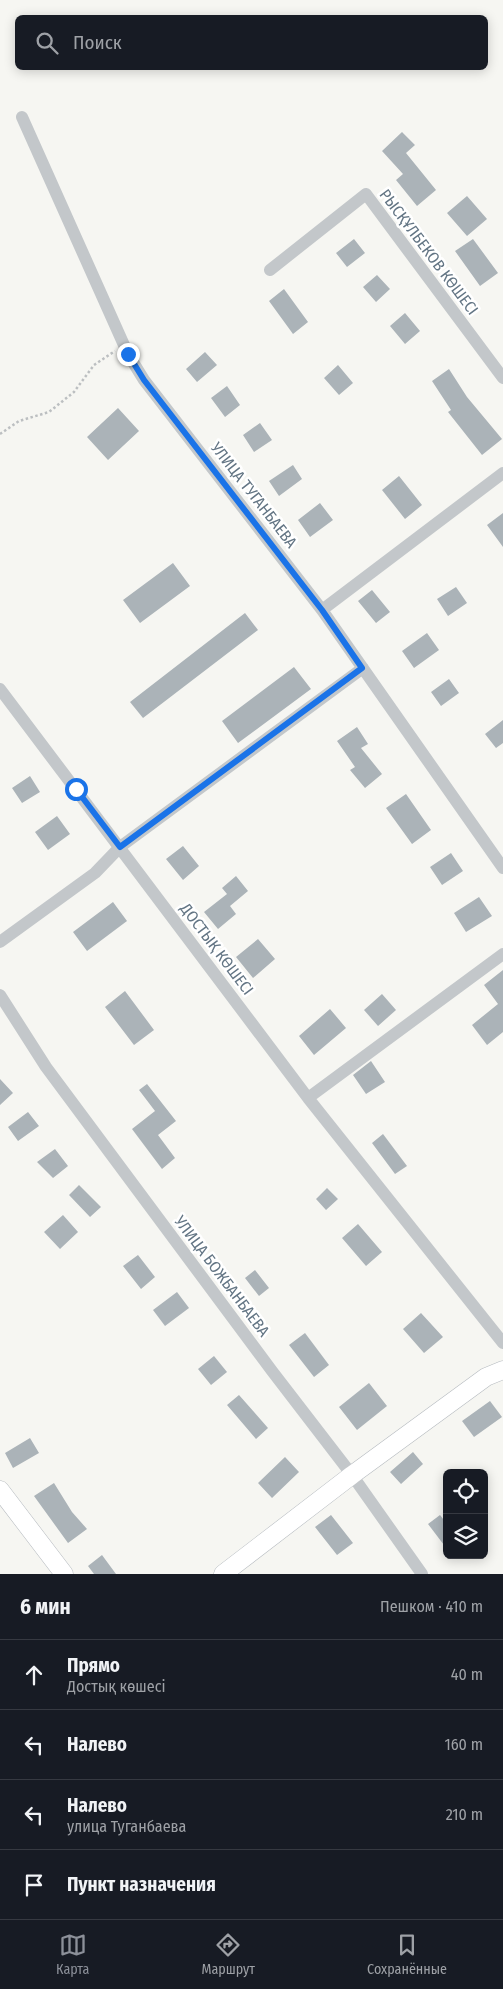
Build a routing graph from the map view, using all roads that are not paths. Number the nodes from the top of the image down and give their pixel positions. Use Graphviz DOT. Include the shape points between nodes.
graph roads {
  1 [pos="22,117"];
  2 [pos="270,270"];
  3 [pos="503,378"];
  4 [pos="503,473"];
  5 [pos="322,610"];
  6 [pos="362,668"];
  7 [pos="0,689"];
  8 [pos="120,847"];
  9 [pos="503,868"];
  10 [pos="0,942"];
  11 [pos="503,954"];
  12 [pos="0,995"];
  13 [pos="308,1098"];
  14 [pos="503,1344"];
  15 [pos="503,1370"];
  16 [pos="352,1475"];
  17 [pos="0,1490"];
  18 [pos="64,1574"];
  19 [pos="223,1574"];
  20 [pos="422,1574"];
  1 -- 5 [label="street, УЛИЦА ТУГАНБАЕВА" via="124,345 144,380"];
  2 -- 3 [label="street, РЫСҚҰЛБЕКОВ КӨШЕСІ" via="366,194"];
  4 -- 5 [label="street"];
  5 -- 6 [label="street, УЛИЦА ТУГАНБАЕВА"];
  6 -- 8 [label="street"];
  6 -- 9 [label="street, УЛИЦА ТУГАНБАЕВА"];
  7 -- 8 [label="street, ДОСТЫҚ КӨШЕСІ"];
  8 -- 10 [label="street" via="95,873"];
  8 -- 13 [label="street, ДОСТЫҚ КӨШЕСІ"];
  11 -- 13 [label="street"];
  12 -- 16 [label="street, УЛИЦА БОЖБАНБАЕВА" via="46,1067"];
  13 -- 14 [label="street, ДОСТЫҚ КӨШЕСІ"];
  15 -- 16 [label="street" via="486,1377"];
  16 -- 19 [label="street"];
  16 -- 20 [label="street, УЛИЦА БОЖБАНБАЕВА"];
  17 -- 18 [label="street"];
}
